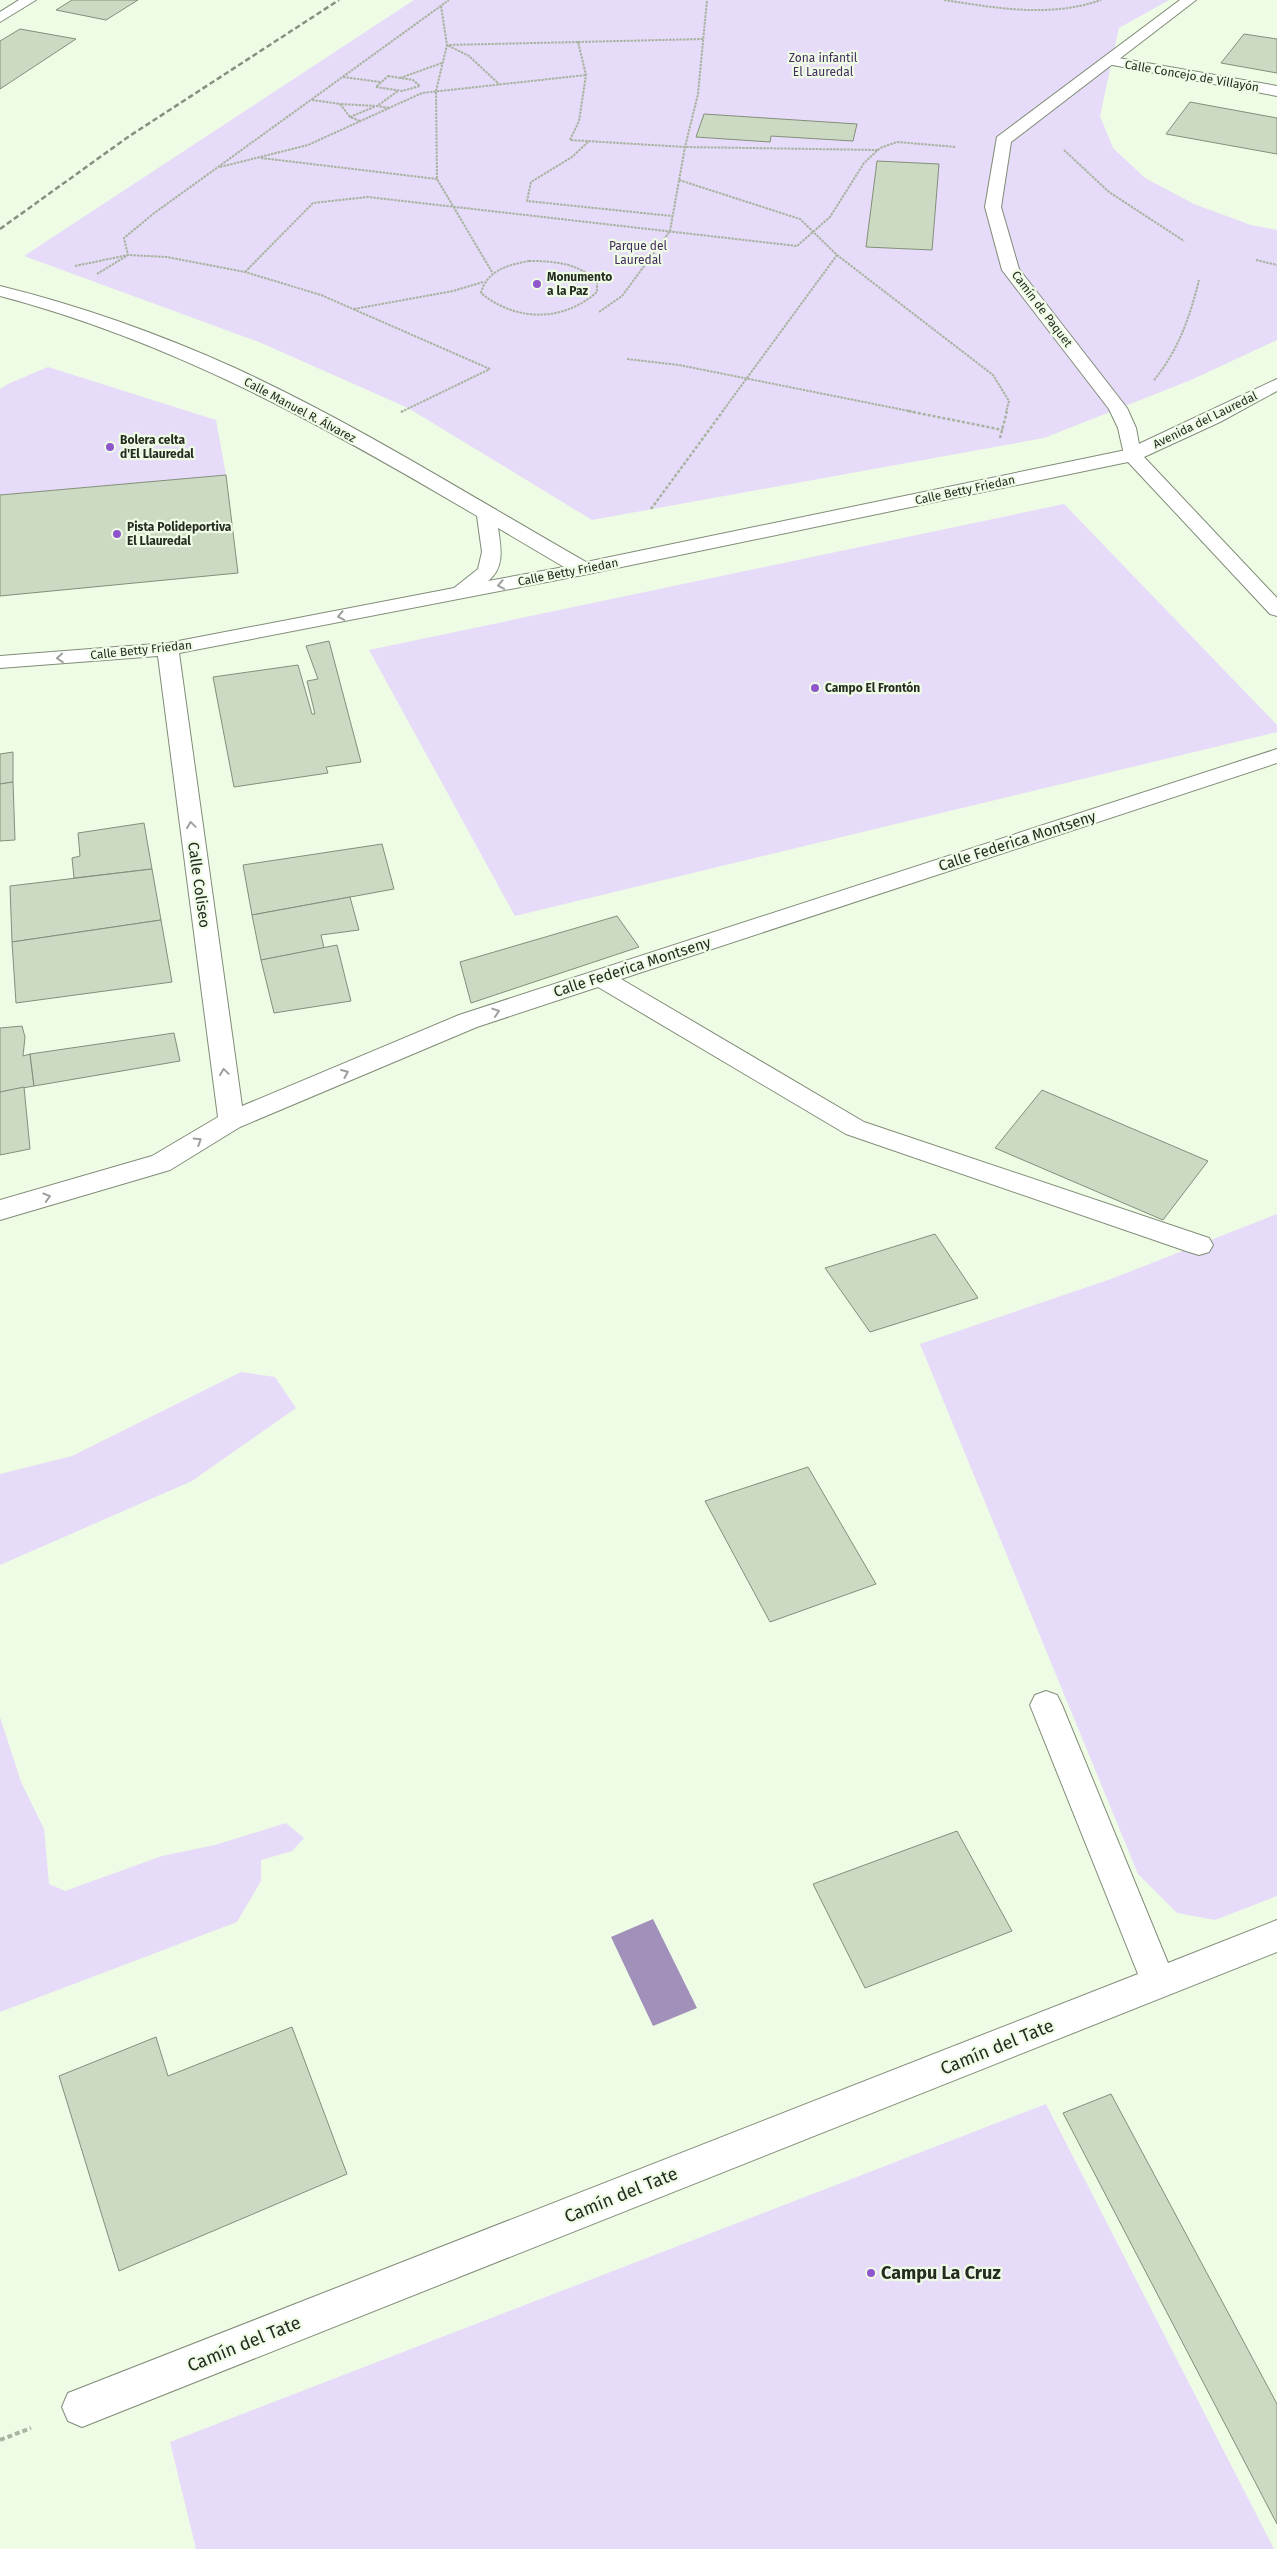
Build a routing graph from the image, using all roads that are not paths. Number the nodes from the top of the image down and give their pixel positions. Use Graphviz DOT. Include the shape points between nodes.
graph roads {
  1 [pos="29,0"];
  2 [pos="1189,0"];
  3 [pos="0,18"];
  4 [pos="1107,60"];
  5 [pos="1277,91"];
  6 [pos="0,291"];
  7 [pos="1277,384"];
  8 [pos="1132,455"];
  9 [pos="486,513"];
  10 [pos="583,569"];
  11 [pos="460,593"];
  12 [pos="1277,610"];
  13 [pos="168,649"];
  14 [pos="0,662"];
  15 [pos="1277,756"];
  16 [pos="601,978"];
  17 [pos="231,1121"];
  18 [pos="0,1210"];
  19 [pos="1199,1244"];
  20 [pos="1046,1705"];
  21 [pos="1277,1936"];
  22 [pos="1159,1983"];
  23 [pos="82,2407"];
  1 -- 3 [label="street"];
  2 -- 4 [label="street, Camín de Paquet"];
  4 -- 5 [label="street, Calle Concejo de Villayón"];
  4 -- 8 [label="street, Camín de Paquet" via="1003,140 993,207 1011,270 1118,408 1127,428"];
  6 -- 9 [label="street, Calle Manuel R. Álvarez" via="56,306 185,353 318,417"];
  7 -- 8 [label="street, Avenida del Lauredal"];
  8 -- 10 [label="street, Calle Betty Friedan"];
  8 -- 12 [label="street"];
  9 -- 10 [label="street, Calle Manuel R. Álvarez"];
  9 -- 11 [label="street" via="492,552 487,572"];
  10 -- 11 [label="street, Calle Betty Friedan, one-way"];
  11 -- 13 [label="street, Calle Betty Friedan, one-way"];
  13 -- 14 [label="street, Calle Betty Friedan, one-way"];
  17 -- 13 [label="street, Calle Coliseo, one-way"];
  15 -- 16 [label="street, Calle Federica Montseny"];
  17 -- 16 [label="street, Calle Federica Montseny, one-way" via="468,1021"];
  16 -- 19 [label="street" via="856,1128"];
  18 -- 17 [label="street, Calle Federica Montseny, one-way" via="161,1163"];
  20 -- 22 [label="street"];
  21 -- 22 [label="street, Camín del Tate"];
  22 -- 23 [label="street, Camín del Tate"];
}
